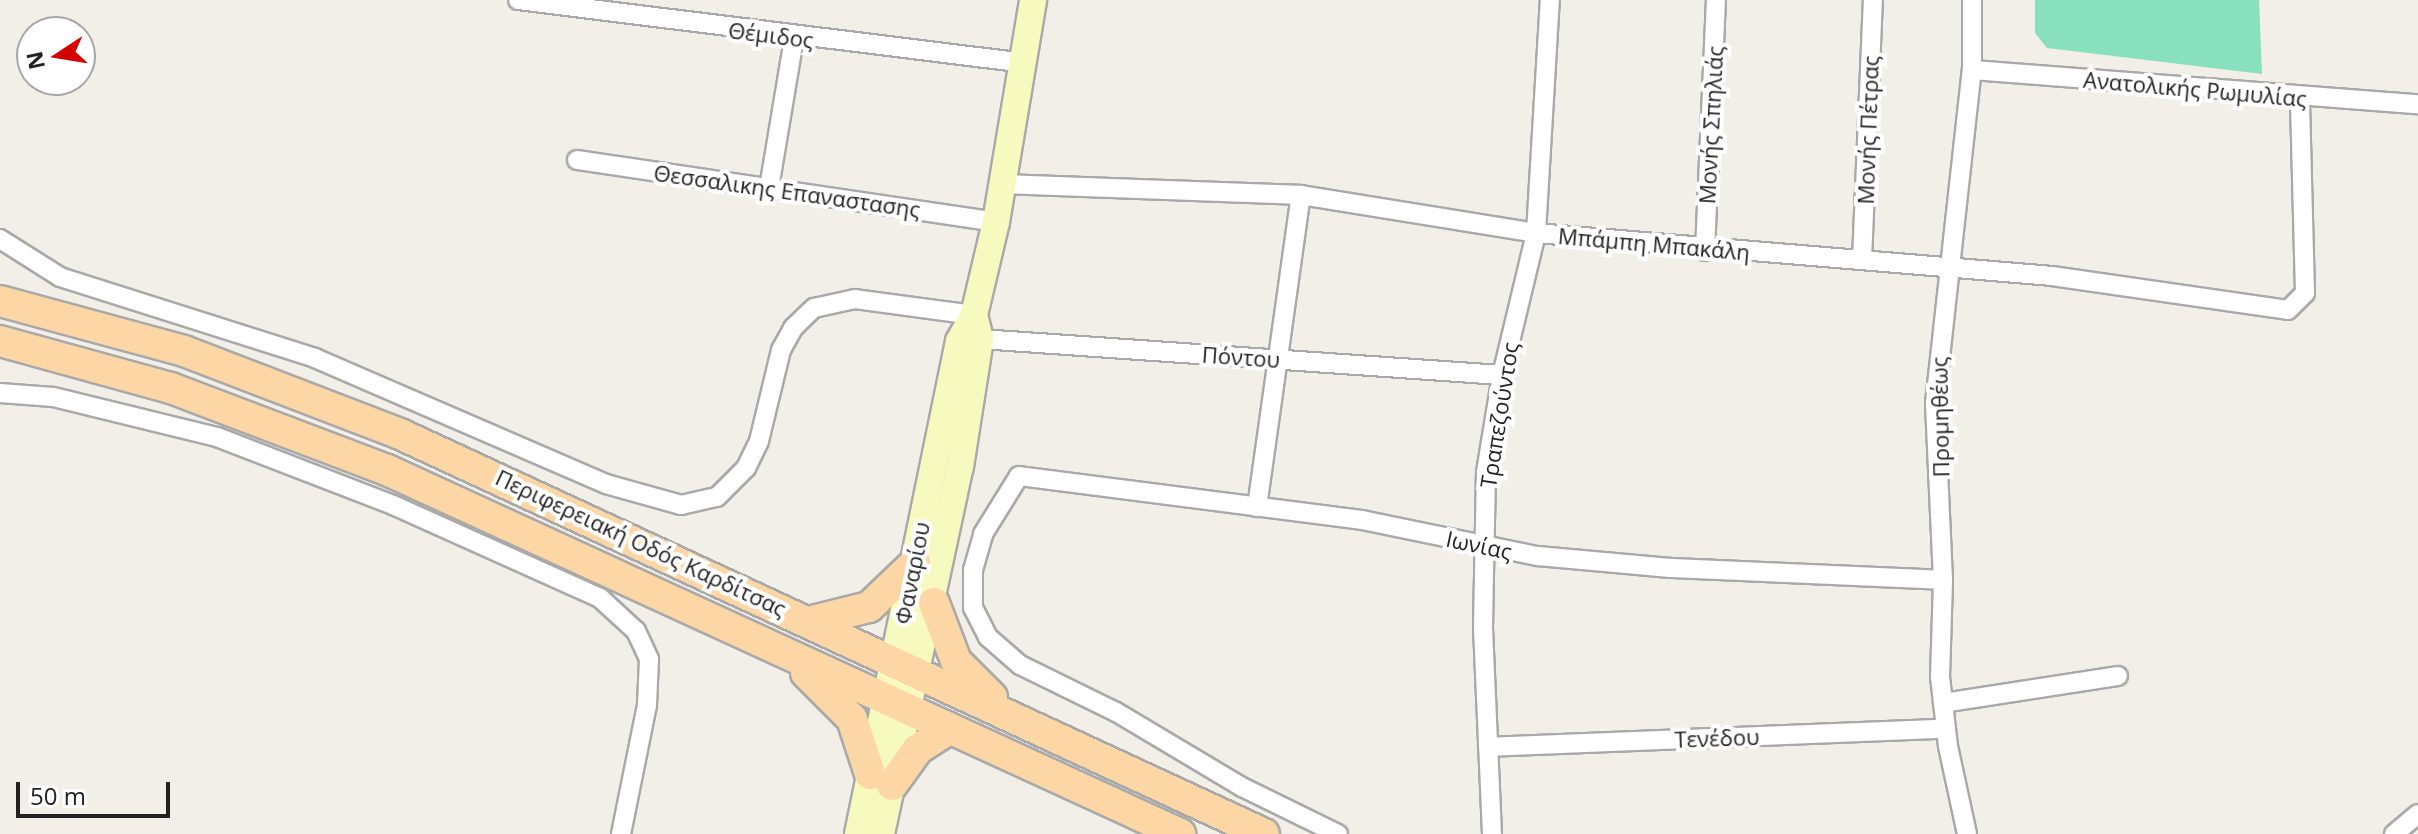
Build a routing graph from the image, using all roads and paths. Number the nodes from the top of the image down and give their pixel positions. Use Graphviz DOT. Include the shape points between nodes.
graph roads {
  1 [pos="518,0"];
  2 [pos="1033,0"];
  3 [pos="1550,0"];
  4 [pos="1716,0"];
  5 [pos="1873,0"];
  6 [pos="1972,0"];
  7 [pos="794,38"];
  8 [pos="1025,63"];
  9 [pos="1972,70"];
  10 [pos="2300,99"];
  11 [pos="2418,104"];
  12 [pos="577,160"];
  13 [pos="1004,184"];
  14 [pos="769,188"];
  15 [pos="1301,195"];
  16 [pos="996,222"];
  17 [pos="1536,233"];
  18 [pos="0,239"];
  19 [pos="1705,251"];
  20 [pos="1862,260"];
  21 [pos="1947,266"];
  22 [pos="0,301"];
  23 [pos="977,327"];
  24 [pos="0,341"];
  25 [pos="1277,359"];
  26 [pos="1502,375"];
  27 [pos="0,393"];
  28 [pos="1257,507"];
  29 [pos="1484,547"];
  30 [pos="915,563"];
  31 [pos="1943,580"];
  32 [pos="934,603"];
  33 [pos="812,621"];
  34 [pos="774,647"];
  35 [pos="907,665"];
  36 [pos="2118,676"];
  37 [pos="1943,703"];
  38 [pos="898,704"];
  39 [pos="1008,712"];
  40 [pos="950,728"];
  41 [pos="1946,729"];
  42 [pos="1488,747"];
  43 [pos="881,780"];
  44 [pos="2418,814"];
  45 [pos="621,834"];
  46 [pos="858,834"];
  47 [pos="881,834"];
  48 [pos="1180,834"];
  49 [pos="1264,834"];
  50 [pos="1338,834"];
  51 [pos="1492,834"];
  52 [pos="1967,834"];
  53 [pos="2394,834"];
  1 -- 7 [label="street, Θέμιδος"];
  2 -- 8 [label="main road, Φαναρίου"];
  3 -- 17 [label="street, Τραπεζούντος"];
  4 -- 19 [label="street, Μονής Σπηλιάς"];
  5 -- 20 [label="street, Μονής Πέτρας"];
  6 -- 9 [label="street, Προμηθέως"];
  7 -- 8 [label="street, Θέμιδος"];
  7 -- 14 [label="street"];
  8 -- 13 [label="main road, Φαναρίου"];
  9 -- 10 [label="street, Ανατολικής Ρωμυλίας"];
  9 -- 21 [label="street, Προμηθέως"];
  10 -- 11 [label="street, Ανατολικής Ρωμυλίας"];
  10 -- 21 [label="street, Μπάμπη Μπακάλη" via="2302,301 2277,310"];
  12 -- 14 [label="street, Θεσσαλικης Επαναστασης"];
  13 -- 15 [label="street, Μπάμπη Μπακάλη"];
  13 -- 16 [label="main road, Φαναρίου"];
  14 -- 16 [label="street, Θεσσαλικης Επαναστασης"];
  15 -- 17 [label="street, Μπάμπη Μπακάλη"];
  15 -- 25 [label="street"];
  16 -- 23 [label="main road, Φαναρίου"];
  17 -- 19 [label="street, Μπάμπη Μπακάλη"];
  17 -- 26 [label="street, Τραπεζούντος"];
  18 -- 23 [label="street, Πόντου" via="34,264 75,282 315,358 606,484 681,505 717,497 746,468 759,441 781,350 793,328 814,308 855,299"];
  19 -- 20 [label="street, Μπάμπη Μπακάλη"];
  20 -- 21 [label="street, Μπάμπη Μπακάλη"];
  21 -- 31 [label="street, Προμηθέως" via="1935,403"];
  22 -- 33 [label="main road, Περιφερειακή Οδός Καρδίτσας" via="184,351 301,394 466,462"];
  23 -- 25 [label="street, Πόντου"];
  23 -- 30 [label="main road, Φαναρίου" via="959,341"];
  23 -- 32 [label="main road, Φαναρίου"];
  24 -- 34 [label="main road, Περιφερειακή Οδός Καρδίτσας" via="171,388 312,441"];
  25 -- 26 [label="street, Πόντου"];
  25 -- 28 [label="street"];
  26 -- 29 [label="street, Τραπεζούντος" via="1486,472"];
  27 -- 45 [label="street" via="53,397 217,437 393,505 600,598 636,631 649,659 647,705"];
  28 -- 29 [label="street, Ιωνίας" via="1362,520"];
  28 -- 50 [label="street, Ιωνίας" via="1019,476 983,534 973,570 973,608 988,637 1020,665"];
  29 -- 31 [label="street, Ιωνίας" via="1631,566"];
  29 -- 42 [label="street, Τραπεζούντος"];
  30 -- 33 [label="main road" via="869,607"];
  30 -- 35 [label="main road, Φαναρίου"];
  31 -- 37 [label="street, Προμηθέως"];
  32 -- 35 [label="main road, Φαναρίου"];
  32 -- 39 [label="main road" via="956,661"];
  33 -- 35 [label="main road, Περιφερειακή Οδός Καρδίτσας"];
  34 -- 38 [label="main road, Περιφερειακή Οδός Καρδίτσας"];
  34 -- 43 [label="main road" via="840,703"];
  35 -- 38 [label="main road, Φαναρίου"];
  35 -- 39 [label="main road, Περιφερειακή Οδός Καρδίτσας"];
  36 -- 37 [label="street"];
  37 -- 41 [label="street, Προμηθέως"];
  38 -- 40 [label="main road, Περιφερειακή Οδός Καρδίτσας"];
  38 -- 43 [label="main road, Φαναρίου"];
  39 -- 49 [label="main road, Περιφερειακή Οδός Καρδίτσας"];
  40 -- 43 [label="main road"];
  40 -- 48 [label="main road, Περιφερειακή Οδός Καρδίτσας"];
  41 -- 42 [label="street, Τενέδου"];
  41 -- 52 [label="street, Προμηθέως"];
  42 -- 51 [label="street, Τραπεζούντος"];
  43 -- 46 [label="main road, Φαναρίου"];
  43 -- 47 [label="main road, Φαναρίου"];
  44 -- 53 [label="street"];
}
